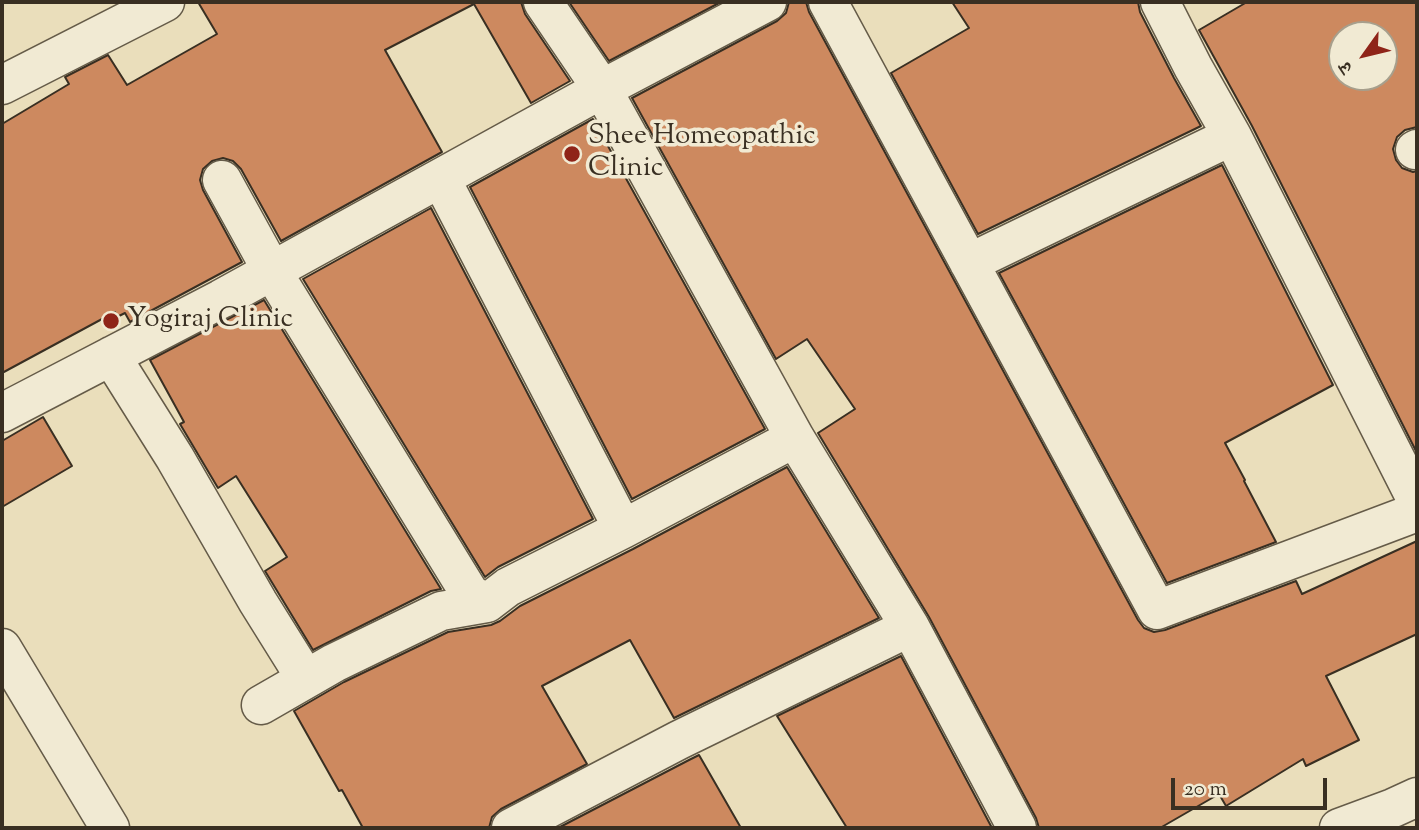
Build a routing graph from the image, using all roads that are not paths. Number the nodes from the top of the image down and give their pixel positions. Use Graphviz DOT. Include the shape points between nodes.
graph roads {
  1 [pos="166,2"];
  2 [pos="544,2"];
  3 [pos="767,2"];
  4 [pos="828,2"];
  5 [pos="1160,2"];
  6 [pos="2,85"];
  7 [pos="602,89"];
  8 [pos="1232,136"];
  9 [pos="441,179"];
  10 [pos="222,180"];
  11 [pos="969,263"];
  12 [pos="272,271"];
  13 [pos="111,356"];
  14 [pos="2,412"];
  15 [pos="795,438"];
  16 [pos="1417,500"];
  17 [pos="1417,512"];
  18 [pos="623,529"];
  19 [pos="487,603"];
  20 [pos="910,627"];
  21 [pos="2,648"];
  22 [pos="306,679"];
  23 [pos="261,705"];
  24 [pos="1417,797"];
  25 [pos="110,828"];
  26 [pos="511,828"];
  27 [pos="1017,828"];
  28 [pos="1339,828"];
  1 -- 6 [label="street"];
  2 -- 7 [label="street"];
  3 -- 7 [label="street"];
  4 -- 11 [label="street"];
  5 -- 8 [label="street"];
  7 -- 9 [label="street"];
  7 -- 15 [label="street"];
  8 -- 11 [label="street"];
  8 -- 16 [label="street"];
  9 -- 12 [label="street"];
  9 -- 18 [label="street"];
  10 -- 12 [label="street"];
  11 -- 17 [label="street" via="1157,610"];
  12 -- 13 [label="street"];
  12 -- 19 [label="street" via="470,594"];
  13 -- 14 [label="street"];
  13 -- 22 [label="street"];
  15 -- 18 [label="street"];
  15 -- 20 [label="street"];
  18 -- 19 [label="street" via="508,587"];
  19 -- 22 [label="street" via="441,611"];
  20 -- 26 [label="street"];
  20 -- 27 [label="street"];
  21 -- 25 [label="street"];
  22 -- 23 [label="street"];
  24 -- 28 [label="street"];
}
